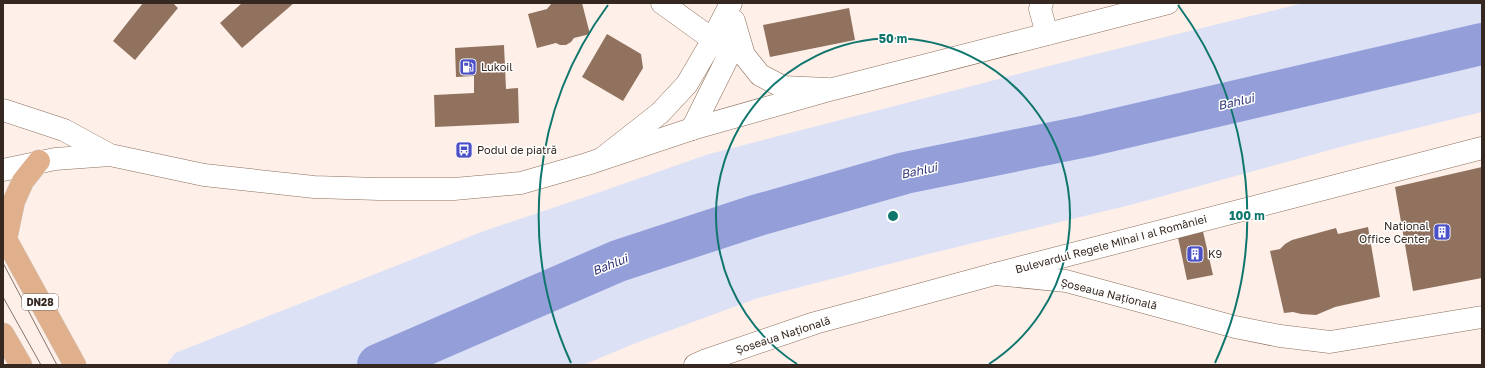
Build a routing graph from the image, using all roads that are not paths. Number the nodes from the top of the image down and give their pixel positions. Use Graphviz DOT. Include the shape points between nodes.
graph roads {
  1 [pos="662,3"];
  2 [pos="1042,3"];
  3 [pos="1168,3"];
  4 [pos="734,9"];
  5 [pos="1047,34"];
  6 [pos="712,39"];
  7 [pos="833,89"];
  8 [pos="3,110"];
  9 [pos="692,129"];
  10 [pos="1482,148"];
  11 [pos="110,155"];
  12 [pos="602,159"];
  13 [pos="39,162"];
  14 [pos="3,170"];
  15 [pos="4,237"];
  16 [pos="995,274"];
  17 [pos="1482,317"];
  18 [pos="3,334"];
  19 [pos="22,365"];
  20 [pos="75,365"];
  21 [pos="695,365"];
  1 -- 6 [label="main road"];
  2 -- 5 [label="main road" via="1040,9"];
  3 -- 5 [label="main road"];
  4 -- 6 [label="main road"];
  4 -- 7 [label="main road" via="744,55 760,75 783,87"];
  4 -- 9 [label="main road" via="732,49"];
  5 -- 7 [label="main road"];
  6 -- 12 [label="main road" via="687,84 660,113"];
  7 -- 9 [label="main road"];
  8 -- 11 [label="main road" via="64,130"];
  9 -- 12 [label="main road"];
  10 -- 16 [label="main road, Bulevardul Regele Mihai I al României"];
  11 -- 12 [label="main road" via="204,175 314,187 379,189 454,189 521,183"];
  11 -- 13 [label="main road"];
  13 -- 14 [label="main road"];
  13 -- 15 [label="main road" via="22,181"];
  15 -- 20 [label="main road, DN28"];
  16 -- 17 [label="main road, Șoseaua Națională" via="1066,282 1235,327 1330,342"];
  16 -- 21 [label="main road, Șoseaua Națională" via="815,323"];
  18 -- 19 [label="main road"];
}
